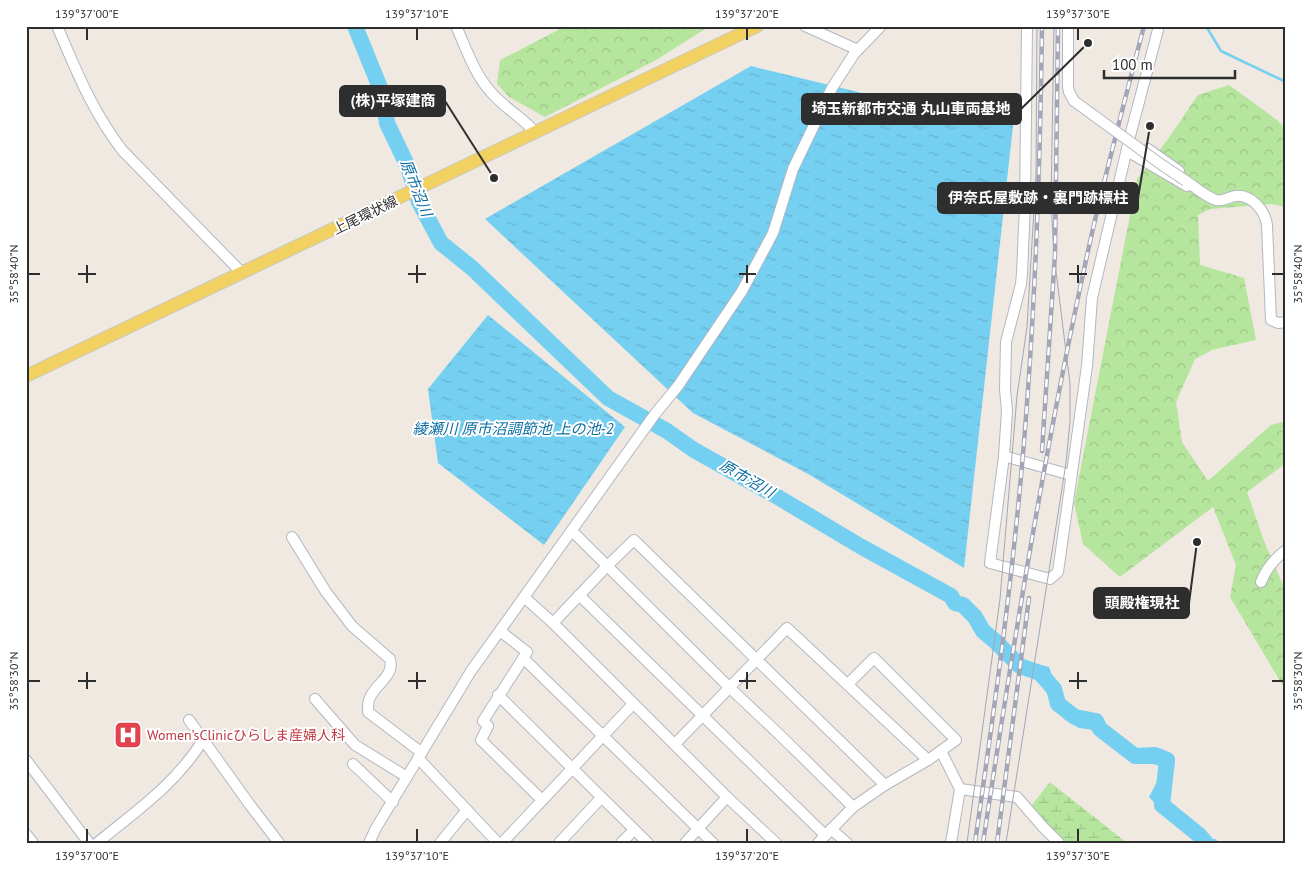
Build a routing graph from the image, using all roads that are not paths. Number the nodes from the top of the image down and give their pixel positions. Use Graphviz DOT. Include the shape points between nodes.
graph roads {
  1 [pos="57,26"];
  2 [pos="456,26"];
  3 [pos="757,26"];
  4 [pos="804,26"];
  5 [pos="880,26"];
  6 [pos="1027,26"];
  7 [pos="1068,26"];
  8 [pos="1159,26"];
  9 [pos="736,31"];
  10 [pos="858,50"];
  11 [pos="536,133"];
  12 [pos="1130,136"];
  13 [pos="1126,151"];
  14 [pos="1191,184"];
  15 [pos="242,273"];
  16 [pos="1286,322"];
  17 [pos="26,376"];
  18 [pos="1004,456"];
  19 [pos="1071,475"];
  20 [pos="572,531"];
  21 [pos="292,537"];
  22 [pos="1286,550"];
  23 [pos="607,566"];
  24 [pos="1261,582"];
  25 [pos="579,595"];
  26 [pos="524,597"];
  27 [pos="553,623"];
  28 [pos="500,630"];
  29 [pos="523,658"];
  30 [pos="758,659"];
  31 [pos="848,684"];
  32 [pos="730,688"];
  33 [pos="498,695"];
  34 [pos="315,700"];
  35 [pos="633,704"];
  36 [pos="703,716"];
  37 [pos="189,720"];
  38 [pos="604,736"];
  39 [pos="203,740"];
  40 [pos="675,744"];
  41 [pos="941,751"];
  42 [pos="420,756"];
  43 [pos="26,760"];
  44 [pos="928,760"];
  45 [pos="352,764"];
  46 [pos="572,769"];
  47 [pos="407,777"];
  48 [pos="885,785"];
  49 [pos="960,789"];
  50 [pos="728,797"];
  51 [pos="601,798"];
  52 [pos="542,800"];
  53 [pos="393,802"];
  54 [pos="853,807"];
  55 [pos="467,810"];
  56 [pos="698,829"];
  57 [pos="634,830"];
  58 [pos="26,834"];
  59 [pos="825,836"];
  60 [pos="33,843"];
  61 [pos="89,843"];
  62 [pos="97,843"];
  63 [pos="279,843"];
  64 [pos="369,843"];
  65 [pos="440,843"];
  66 [pos="498,843"];
  67 [pos="502,843"];
  68 [pos="559,843"];
  69 [pos="621,843"];
  70 [pos="648,843"];
  71 [pos="684,843"];
  72 [pos="712,843"];
  73 [pos="776,843"];
  74 [pos="847,843"];
  75 [pos="951,843"];
  76 [pos="1059,843"];
  1 -- 15 [label="street" via="86,94 107,130 122,150"];
  2 -- 11 [label="street" via="481,80"];
  3 -- 9 [label="main road, 上尾環状線"];
  4 -- 10 [label="street"];
  5 -- 10 [label="street"];
  6 -- 18 [label="street" via="1022,273 1006,342"];
  7 -- 14 [label="street, bridge" via="1068,87 1074,101"];
  8 -- 12 [label="street"];
  9 -- 11 [label="main road, 上尾環状線"];
  10 -- 20 [label="street" via="832,88 793,168 773,234 742,290 678,386"];
  11 -- 15 [label="main road, 上尾環状線"];
  12 -- 13 [label="street"];
  12 -- 14 [label="street" via="1191,179"];
  13 -- 14 [label="street" via="1185,186"];
  13 -- 19 [label="street" via="1092,298 1087,366"];
  14 -- 16 [label="street" via="1215,200 1242,196 1264,212 1271,320"];
  15 -- 17 [label="main road, 上尾環状線"];
  18 -- 19 [label="street"];
  18 -- 19 [label="street" via="990,563 1050,579 1058,572"];
  20 -- 23 [label="street"];
  20 -- 26 [label="street"];
  21 -- 42 [label="street" via="326,592 352,626 390,659 390,671 369,700 368,712"];
  22 -- 24 [label="street" via="1269,566"];
  23 -- 25 [label="street"];
  23 -- 30 [label="street" via="634,540"];
  23 -- 32 [label="street"];
  25 -- 27 [label="street"];
  25 -- 36 [label="street"];
  26 -- 27 [label="street"];
  26 -- 28 [label="street"];
  27 -- 35 [label="street"];
  28 -- 29 [label="street" via="527,652"];
  28 -- 42 [label="street" via="471,671"];
  29 -- 33 [label="street"];
  29 -- 38 [label="street"];
  30 -- 31 [label="street" via="787,628"];
  30 -- 32 [label="street"];
  30 -- 48 [label="street"];
  31 -- 41 [label="street" via="874,658 956,740"];
  31 -- 44 [label="street"];
  32 -- 36 [label="street"];
  32 -- 54 [label="street"];
  33 -- 46 [label="street"];
  33 -- 52 [label="street" via="483,721 488,726 481,740"];
  34 -- 47 [label="street" via="355,745"];
  35 -- 38 [label="street"];
  35 -- 40 [label="street"];
  36 -- 40 [label="street"];
  36 -- 59 [label="street"];
  37 -- 39 [label="street"];
  38 -- 46 [label="street"];
  38 -- 56 [label="street"];
  39 -- 62 [label="street" via="172,781"];
  39 -- 63 [label="street"];
  40 -- 50 [label="street"];
  41 -- 44 [label="street"];
  41 -- 49 [label="street"];
  42 -- 47 [label="street"];
  42 -- 55 [label="street"];
  43 -- 61 [label="street"];
  44 -- 48 [label="street"];
  45 -- 53 [label="street"];
  46 -- 51 [label="street"];
  46 -- 52 [label="street"];
  47 -- 53 [label="street"];
  48 -- 54 [label="street"];
  49 -- 75 [label="street"];
  49 -- 76 [label="street" via="1017,797"];
  50 -- 56 [label="street"];
  50 -- 73 [label="street"];
  51 -- 57 [label="street"];
  51 -- 68 [label="street"];
  52 -- 67 [label="street"];
  53 -- 64 [label="street"];
  54 -- 59 [label="street"];
  55 -- 65 [label="street"];
  55 -- 66 [label="street"];
  56 -- 71 [label="street"];
  56 -- 72 [label="street"];
  57 -- 69 [label="street"];
  57 -- 70 [label="street"];
  58 -- 60 [label="street"];
  59 -- 74 [label="street"];
}
